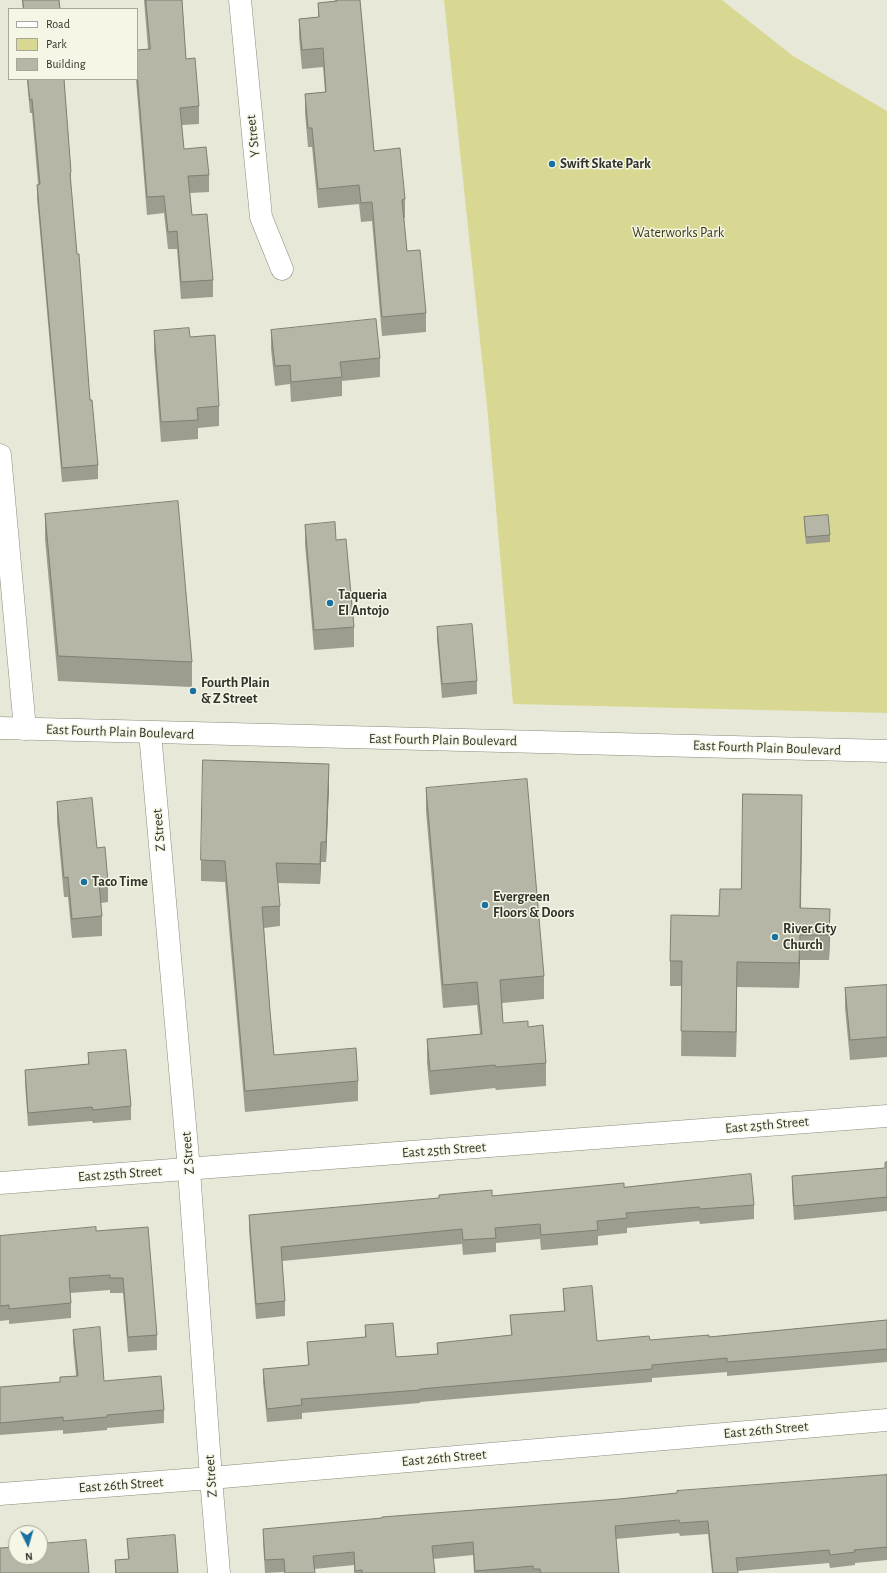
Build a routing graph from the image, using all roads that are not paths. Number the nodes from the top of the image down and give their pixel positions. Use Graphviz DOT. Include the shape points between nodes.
graph roads {
  1 [pos="240,0"];
  2 [pos="282,269"];
  3 [pos="0,455"];
  4 [pos="0,728"];
  5 [pos="25,729"];
  6 [pos="150,733"];
  7 [pos="887,752"];
  8 [pos="887,1116"];
  9 [pos="189,1170"];
  10 [pos="0,1183"];
  11 [pos="887,1420"];
  12 [pos="211,1478"];
  13 [pos="0,1494"];
  14 [pos="219,1573"];
  1 -- 2 [label="street, Y Street" via="261,217"];
  3 -- 5 [label="street"];
  4 -- 5 [label="street, East Fourth Plain Boulevard"];
  5 -- 6 [label="street, East Fourth Plain Boulevard"];
  6 -- 7 [label="street, East Fourth Plain Boulevard"];
  6 -- 9 [label="street, Z Street"];
  8 -- 9 [label="street, East 25th Street"];
  9 -- 10 [label="street, East 25th Street"];
  9 -- 12 [label="street, Z Street"];
  11 -- 12 [label="street, East 26th Street"];
  12 -- 13 [label="street, East 26th Street"];
  12 -- 14 [label="street, Z Street"];
}
